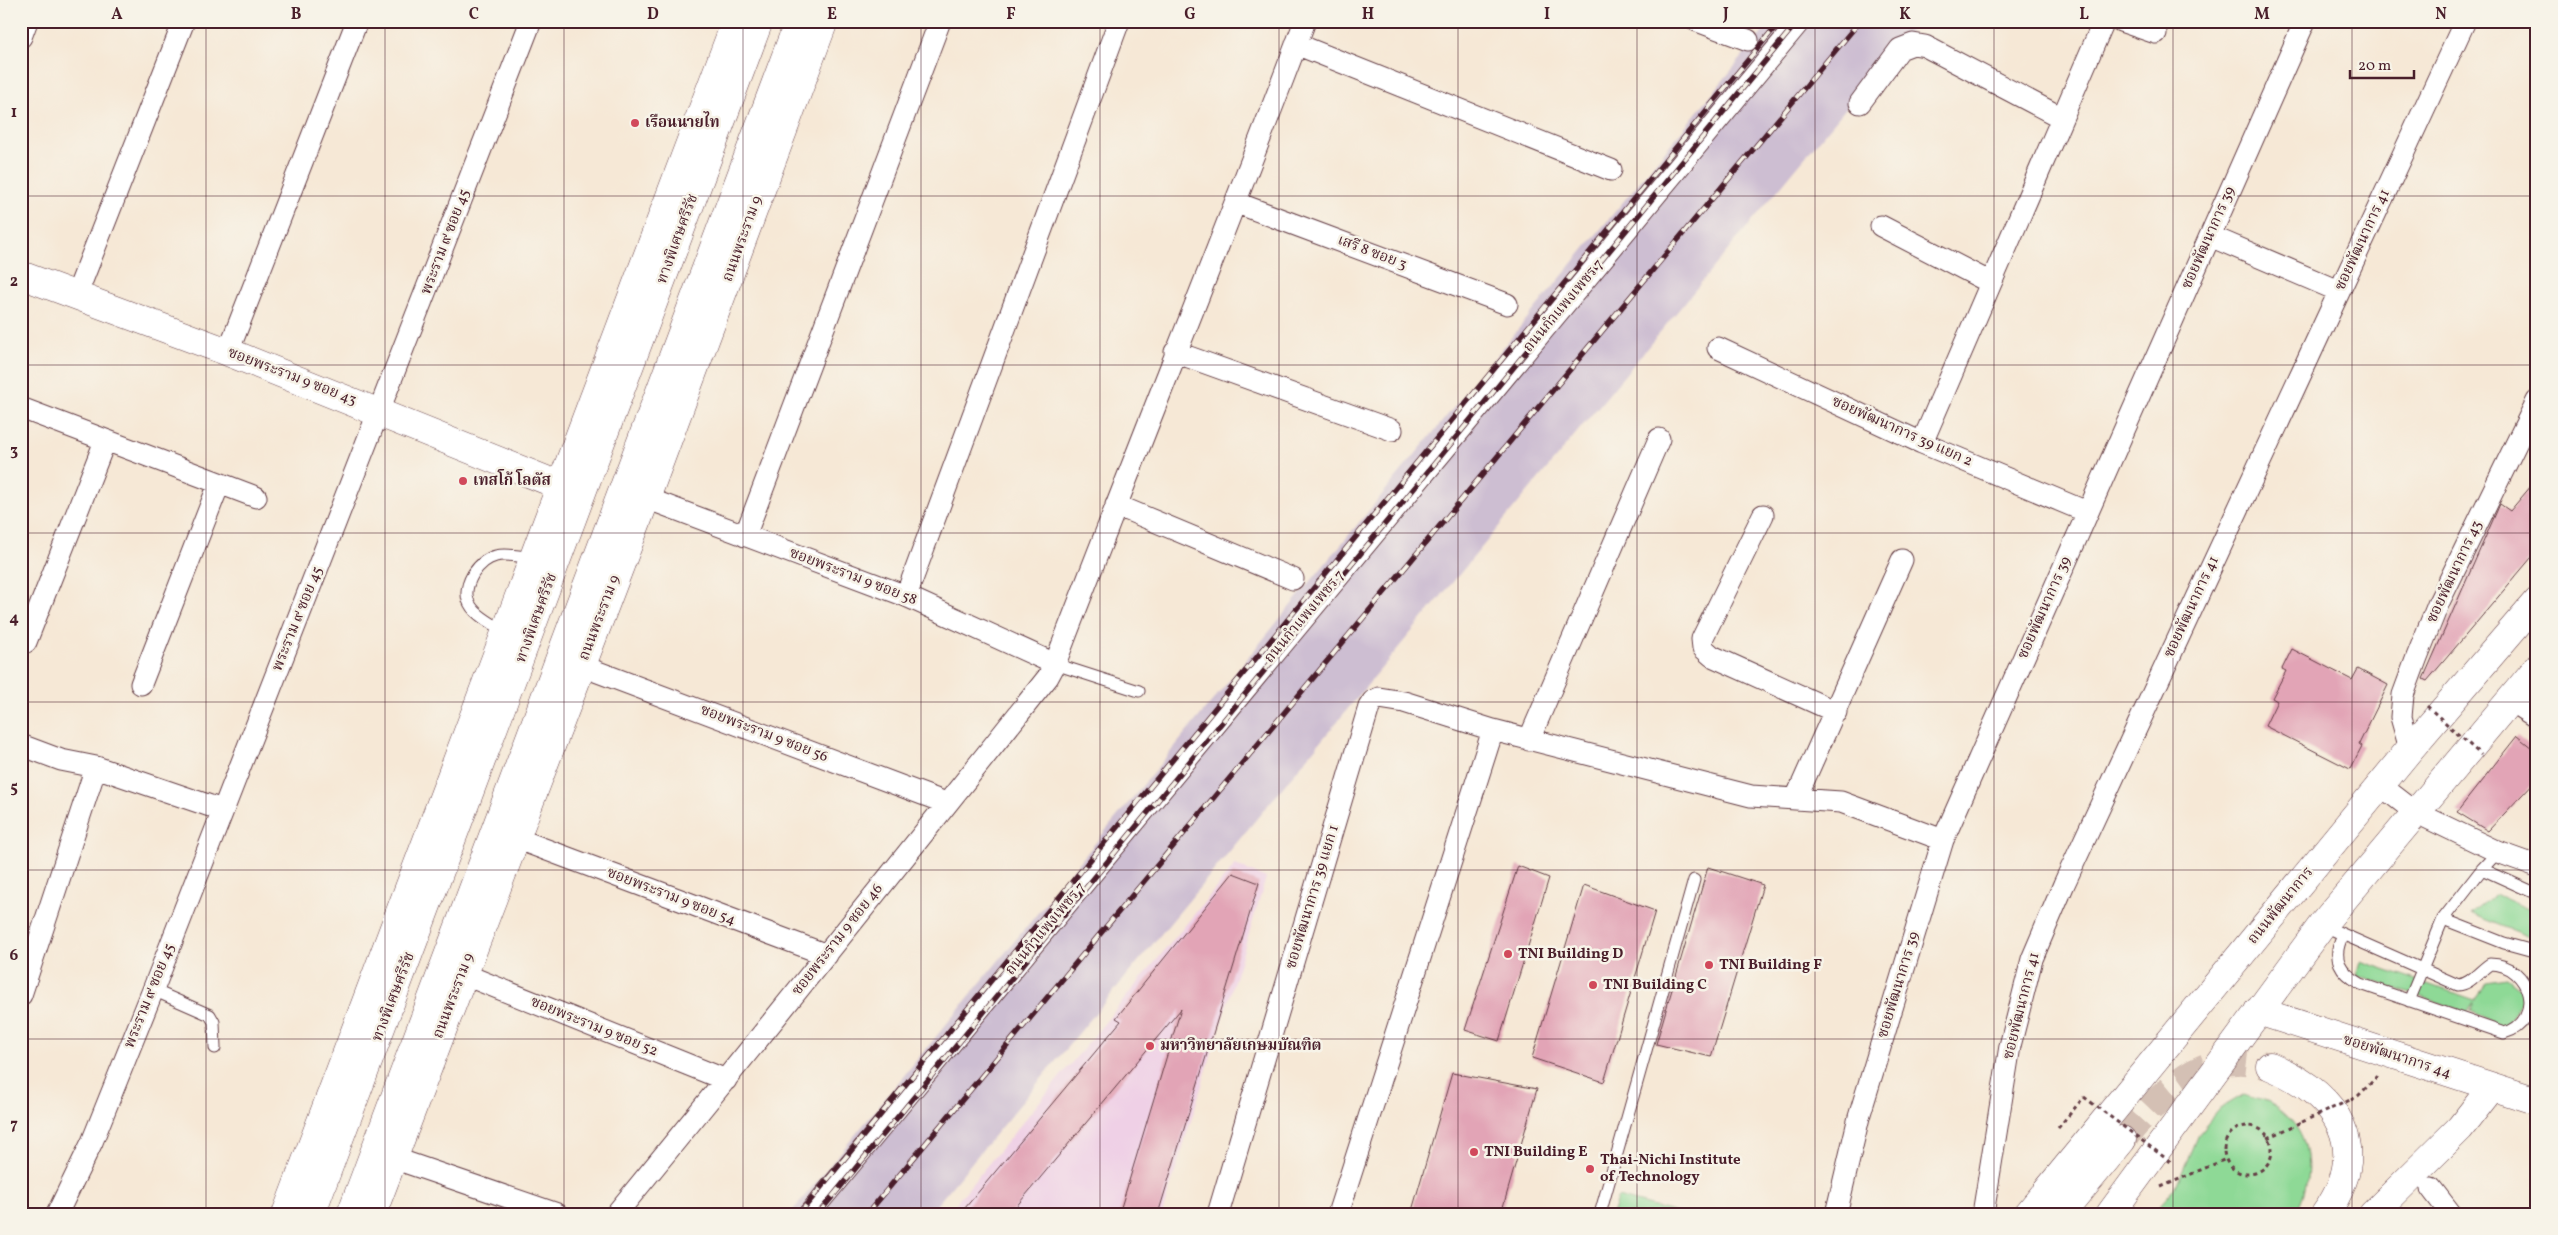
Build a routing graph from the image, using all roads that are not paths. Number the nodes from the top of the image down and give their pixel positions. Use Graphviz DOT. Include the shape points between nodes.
graph roads {
  1 [pos="27,21"];
  2 [pos="184,21"];
  3 [pos="357,21"];
  4 [pos="531,21"];
  5 [pos="736,21"];
  6 [pos="759,21"];
  7 [pos="799,21"];
  8 [pos="824,21"];
  9 [pos="940,21"];
  10 [pos="1119,21"];
  11 [pos="1305,21"];
  12 [pos="1696,21"];
  13 [pos="1800,21"];
  14 [pos="2104,21"];
  15 [pos="2121,21"];
  16 [pos="2305,21"];
  17 [pos="2465,21"];
  18 [pos="2156,33"];
  19 [pos="21,38"];
  20 [pos="1748,40"];
  21 [pos="1296,44"];
  22 [pos="1860,103"];
  23 [pos="2062,118"];
  24 [pos="1611,170"];
  25 [pos="1237,203"];
  26 [pos="1881,226"];
  27 [pos="2210,236"];
  28 [pos="21,274"];
  29 [pos="1991,284"];
  30 [pos="2339,292"];
  31 [pos="76,296"];
  32 [pos="1507,304"];
  33 [pos="1718,348"];
  34 [pos="228,352"];
  35 [pos="1175,352"];
  36 [pos="2537,401"];
  37 [pos="21,408"];
  38 [pos="380,412"];
  39 [pos="1392,430"];
  40 [pos="1659,439"];
  41 [pos="105,441"];
  42 [pos="1922,443"];
  43 [pos="218,484"];
  44 [pos="561,486"];
  45 [pos="256,497"];
  46 [pos="646,498"];
  47 [pos="1116,505"];
  48 [pos="2087,512"];
  49 [pos="1763,515"];
  50 [pos="744,536"];
  51 [pos="534,558"];
  52 [pos="1902,560"];
  53 [pos="1293,579"];
  54 [pos="906,596"];
  55 [pos="2537,601"];
  56 [pos="506,634"];
  57 [pos="26,642"];
  58 [pos="1055,664"];
  59 [pos="582,666"];
  60 [pos="2537,668"];
  61 [pos="141,684"];
  62 [pos="1139,690"];
  63 [pos="2509,700"];
  64 [pos="1836,712"];
  65 [pos="2537,718"];
  66 [pos="1493,730"];
  67 [pos="1529,740"];
  68 [pos="21,745"];
  69 [pos="2410,749"];
  70 [pos="96,767"];
  71 [pos="2380,785"];
  72 [pos="1796,798"];
  73 [pos="946,803"];
  74 [pos="222,810"];
  75 [pos="2415,812"];
  76 [pos="515,838"];
  77 [pos="1943,840"];
  78 [pos="2498,852"];
  79 [pos="2537,866"];
  80 [pos="2482,869"];
  81 [pos="1694,880"];
  82 [pos="2537,894"];
  83 [pos="2443,919"];
  84 [pos="2332,930"];
  85 [pos="28,949"];
  86 [pos="2537,952"];
  87 [pos="828,955"];
  88 [pos="2422,971"];
  89 [pos="462,974"];
  90 [pos="153,990"];
  91 [pos="21,995"];
  92 [pos="2409,1000"];
  93 [pos="2258,1011"];
  94 [pos="215,1048"];
  95 [pos="2270,1066"];
  96 [pos="726,1080"];
  97 [pos="2492,1087"];
  98 [pos="2537,1101"];
  99 [pos="2122,1140"];
  100 [pos="393,1158"];
  101 [pos="2432,1188"];
  102 [pos="57,1214"];
  103 [pos="286,1214"];
  104 [pos="312,1214"];
  105 [pos="351,1214"];
  106 [pos="372,1214"];
  107 [pos="557,1214"];
  108 [pos="616,1214"];
  109 [pos="809,1214"];
  110 [pos="1218,1214"];
  111 [pos="1338,1214"];
  112 [pos="1600,1214"];
  113 [pos="1836,1214"];
  114 [pos="1984,1214"];
  115 [pos="2028,1214"];
  116 [pos="2062,1214"];
  117 [pos="2110,1214"];
  118 [pos="2325,1214"];
  119 [pos="2373,1214"];
  120 [pos="2452,1214"];
  1 -- 19 [label="street"];
  2 -- 31 [label="street"];
  3 -- 34 [label="street"];
  4 -- 38 [label="street, พระราม ๙ ซอย 45"];
  5 -- 44 [label="main road"];
  6 -- 104 [label="main road, ทางพิเศษศรีรัช"];
  7 -- 105 [label="main road"];
  8 -- 46 [label="main road, ถนนพระราม 9"];
  9 -- 50 [label="street"];
  10 -- 54 [label="street"];
  11 -- 21 [label="street, ซอยพระราม 9 ซอย 46"];
  12 -- 20 [label="street"];
  13 -- 109 [label="street, ถนนกำแพงเพชร 7"];
  14 -- 23 [label="street"];
  15 -- 18 [label="street"];
  16 -- 27 [label="street, ซอยพัฒนาการ 39"];
  17 -- 30 [label="street, ซอยพัฒนาการ 41"];
  21 -- 24 [label="street"];
  21 -- 25 [label="street, ซอยพระราม 9 ซอย 46"];
  22 -- 23 [label="street" via="1900,49 1913,44 1925,46"];
  23 -- 29 [label="street"];
  25 -- 32 [label="street, เสรี 8 ซอย 3"];
  25 -- 35 [label="street, ซอยพระราม 9 ซอย 46"];
  26 -- 29 [label="street"];
  27 -- 30 [label="street"];
  27 -- 48 [label="street, ซอยพัฒนาการ 39"];
  28 -- 31 [label="main road, ซอยพระราม 9 ซอย 43"];
  29 -- 42 [label="street"];
  30 -- 114 [label="street, ซอยพัฒนาการ 41" via="2032,959 2010,1046"];
  31 -- 34 [label="main road, ซอยพระราม 9 ซอย 43"];
  33 -- 42 [label="street, ซอยพัฒนาการ 39 แยก 2"];
  34 -- 38 [label="main road, ซอยพระราม 9 ซอย 43"];
  35 -- 39 [label="street"];
  35 -- 47 [label="street, ซอยพระราม 9 ซอย 46"];
  36 -- 69 [label="street, ซอยพัฒนาการ 43" via="2439,602 2403,695 2401,717"];
  37 -- 41 [label="street"];
  38 -- 44 [label="main road, ซอยพระราม 9 ซอย 43"];
  38 -- 74 [label="street, พระราม ๙ ซอย 45"];
  40 -- 67 [label="street"];
  41 -- 43 [label="street"];
  41 -- 57 [label="street"];
  42 -- 48 [label="street, ซอยพัฒนาการ 39 แยก 2"];
  43 -- 45 [label="street"];
  43 -- 61 [label="street"];
  44 -- 51 [label="main road"];
  46 -- 50 [label="street, ซอยพระราม 9 ซอย 58"];
  46 -- 59 [label="main road, ถนนพระราม 9"];
  47 -- 53 [label="street"];
  47 -- 58 [label="street, ซอยพระราม 9 ซอย 46"];
  48 -- 77 [label="street, ซอยพัฒนาการ 39"];
  49 -- 64 [label="street" via="1702,639 1703,648 1712,656"];
  50 -- 54 [label="street, ซอยพระราม 9 ซอย 58"];
  51 -- 56 [label="main road"];
  51 -- 56 [label="lane" via="501,554 488,557 468,582 468,600 476,612"];
  52 -- 64 [label="street"];
  54 -- 58 [label="street, ซอยพระราม 9 ซอย 58"];
  55 -- 69 [label="main road, ถนนพัฒนาการ"];
  56 -- 103 [label="main road"];
  58 -- 62 [label="lane"];
  58 -- 73 [label="street, ซอยพระราม 9 ซอย 46" via="1048,677"];
  59 -- 73 [label="street, ซอยพระราม 9 ซอย 56"];
  59 -- 76 [label="main road, ถนนพระราม 9"];
  60 -- 63 [label="main road"];
  63 -- 65 [label="street"];
  63 -- 75 [label="main road"];
  64 -- 72 [label="street"];
  66 -- 67 [label="street, ซอยพัฒนาการ 39 แยก 1"];
  66 -- 110 [label="street, ซอยพัฒนาการ 39 แยก 1" via="1404,702 1379,698 1369,707"];
  66 -- 111 [label="street"];
  67 -- 72 [label="street, ซอยพัฒนาการ 39 แยก 1" via="1751,796"];
  68 -- 70 [label="street" via="61,760"];
  69 -- 71 [label="main road, ถนนพัฒนาการ"];
  70 -- 74 [label="street"];
  70 -- 85 [label="street"];
  71 -- 75 [label="street"];
  71 -- 115 [label="main road, ถนนพัฒนาการ"];
  72 -- 77 [label="street, ซอยพัฒนาการ 39 แยก 1" via="1841,802"];
  73 -- 87 [label="street, ซอยพระราม 9 ซอย 46"];
  74 -- 90 [label="street, พระราม ๙ ซอย 45"];
  75 -- 78 [label="street"];
  75 -- 84 [label="main road"];
  76 -- 87 [label="street, ซอยพระราม 9 ซอย 54"];
  76 -- 89 [label="main road, ถนนพระราม 9"];
  77 -- 113 [label="street, ซอยพัฒนาการ 39" via="1859,1117"];
  78 -- 79 [label="street"];
  78 -- 80 [label="lane"];
  80 -- 82 [label="lane"];
  80 -- 83 [label="lane"];
  81 -- 112 [label="lane"];
  83 -- 86 [label="lane"];
  83 -- 88 [label="lane"];
  84 -- 88 [label="lane"];
  84 -- 92 [label="lane" via="2342,969 2361,984"];
  84 -- 93 [label="main road"];
  85 -- 91 [label="street"];
  87 -- 96 [label="street, ซอยพระราม 9 ซอย 46"];
  88 -- 92 [label="lane"];
  88 -- 92 [label="lane" via="2458,985 2467,983 2490,964 2510,968 2527,987 2525,1017 2512,1030 2504,1032"];
  89 -- 96 [label="street, ซอยพระราม 9 ซอย 52"];
  89 -- 100 [label="main road, ถนนพระราม 9"];
  90 -- 94 [label="lane" via="210,1015 214,1022"];
  90 -- 102 [label="street, พระราม ๙ ซอย 45" via="92,1142"];
  93 -- 97 [label="main road, ซอยพัฒนาการ 44"];
  93 -- 117 [label="main road"];
  95 -- 118 [label="main road" via="2312,1089 2338,1119 2349,1160 2343,1186"];
  96 -- 108 [label="street, ซอยพระราม 9 ซอย 46"];
  97 -- 98 [label="main road, ซอยพัฒนาการ 44"];
  97 -- 119 [label="main road" via="2460,1128"];
  99 -- 116 [label="main road"];
  100 -- 106 [label="main road, ถนนพระราม 9"];
  100 -- 107 [label="street"];
  101 -- 120 [label="street"];
}
